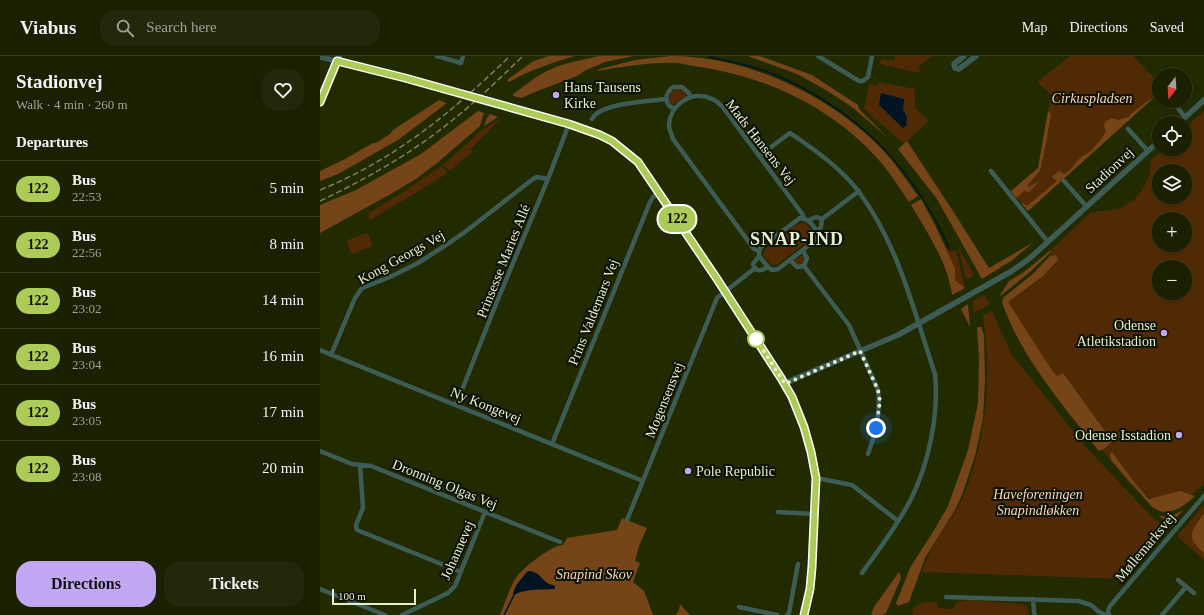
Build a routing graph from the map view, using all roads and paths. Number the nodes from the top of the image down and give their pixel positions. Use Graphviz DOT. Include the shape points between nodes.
graph roads {
  1 [pos="437,56"];
  2 [pos="463,56"];
  3 [pos="818,56"];
  4 [pos="872,56"];
  5 [pos="964,56"];
  6 [pos="976,56"];
  7 [pos="320,57"];
  8 [pos="338,58"];
  9 [pos="690,97"];
  10 [pos="666,99"];
  11 [pos="1204,100"];
  12 [pos="320,101"];
  13 [pos="1178,108"];
  14 [pos="674,109"];
  15 [pos="1185,116"];
  16 [pos="1187,116"];
  17 [pos="592,119"];
  18 [pos="569,124"];
  19 [pos="1128,129"];
  20 [pos="1152,147"];
  21 [pos="1148,151"];
  22 [pos="759,156"];
  23 [pos="991,171"];
  24 [pos="548,180"];
  25 [pos="1064,181"];
  26 [pos="859,191"];
  27 [pos="659,192"];
  28 [pos="1088,207"];
  29 [pos="822,219"];
  30 [pos="806,220"];
  31 [pos="816,232"];
  32 [pos="1048,242"];
  33 [pos="803,251"];
  34 [pos="759,254"];
  35 [pos="790,260"];
  36 [pos="804,266"];
  37 [pos="768,267"];
  38 [pos="755,268"];
  39 [pos="725,291"];
  40 [pos="918,324"];
  41 [pos="320,350"];
  42 [pos="860,351"];
  43 [pos="331,354"];
  44 [pos="785,384"];
  45 [pos="456,405"];
  46 [pos="552,444"];
  47 [pos="320,451"];
  48 [pos="868,454"];
  49 [pos="360,465"];
  50 [pos="816,478"];
  51 [pos="643,481"];
  52 [pos="1204,496"];
  53 [pos="485,512"];
  54 [pos="778,512"];
  55 [pos="815,514"];
  56 [pos="627,520"];
  57 [pos="898,521"];
  58 [pos="560,542"];
  59 [pos="798,564"];
  60 [pos="461,572"];
  61 [pos="862,573"];
  62 [pos="1178,580"];
  63 [pos="1186,587"];
  64 [pos="320,590"];
  65 [pos="1194,593"];
  66 [pos="946,597"];
  67 [pos="1033,599"];
  68 [pos="739,607"];
  69 [pos="380,614"];
  70 [pos="385,615"];
  71 [pos="402,615"];
  72 [pos="777,615"];
  73 [pos="787,615"];
  74 [pos="804,615"];
  75 [pos="1036,615"];
  76 [pos="1108,615"];
  77 [pos="1162,615"];
  1 -- 2 [label="street" via="462,63"];
  3 -- 4 [label="street" via="860,81 868,77"];
  5 -- 6 [label="street" via="954,64 955,68 959,69"];
  7 -- 8 [label="street"];
  8 -- 12 [label="main road"];
  8 -- 18 [label="street"];
  9 -- 10 [label="street" via="686,89 677,86 669,90"];
  9 -- 14 [label="street"];
  9 -- 22 [label="street, Mads Hansens Vej" via="702,96 722,106"];
  10 -- 14 [label="street"];
  10 -- 17 [label="street" via="627,103 603,110"];
  11 -- 16 [label="street"];
  13 -- 15 [label="street"];
  14 -- 34 [label="street" via="669,128 673,139"];
  18 -- 24 [label="street, Prinsesse Maries Allé"];
  18 -- 27 [label="street" via="600,135 624,149 638,162"];
  19 -- 21 [label="street, Stadionvej"];
  20 -- 21 [label="street, Stadionvej"];
  21 -- 28 [label="street, Stadionvej"];
  22 -- 26 [label="street" via="790,133 816,150"];
  22 -- 30 [label="street, Mads Hansens Vej"];
  23 -- 32 [label="street"];
  24 -- 43 [label="street, Kong Georgs Vej" via="533,179 446,245 390,277 362,288"];
  24 -- 45 [label="street, Prinsesse Maries Allé"];
  25 -- 28 [label="street, Stadionvej"];
  26 -- 29 [label="street"];
  26 -- 40 [label="street" via="892,247"];
  27 -- 39 [label="street"];
  27 -- 46 [label="street, Prins Valdemars Vej" via="650,202"];
  28 -- 32 [label="street, Stadionvej"];
  29 -- 30 [label="street" via="814,217"];
  29 -- 31 [label="street" via="821,227"];
  30 -- 31 [label="street, Mads Hansens Vej"];
  30 -- 34 [label="street" via="800,218 779,233 761,247"];
  31 -- 33 [label="street" via="816,240"];
  32 -- 40 [label="street, Stadionvej" via="1012,271"];
  33 -- 35 [label="street"];
  33 -- 36 [label="street" via="807,258"];
  34 -- 37 [label="street"];
  34 -- 38 [label="street" via="753,264"];
  35 -- 36 [label="street" via="797,267"];
  35 -- 37 [label="street" via="778,269 772,270"];
  36 -- 42 [label="street" via="849,326"];
  37 -- 38 [label="street" via="762,271"];
  38 -- 39 [label="street, Mogensensvej"];
  39 -- 44 [label="street"];
  39 -- 51 [label="street, Mogensensvej" via="718,298"];
  40 -- 42 [label="street, Stadionvej"];
  40 -- 57 [label="street" via="935,374 936,412 920,479"];
  41 -- 43 [label="street, Ny Kongevej"];
  42 -- 44 [label="street, Stadionvej"];
  42 -- 48 [label="street" via="878,390 880,401"];
  43 -- 45 [label="street, Ny Kongevej"];
  44 -- 50 [label="street" via="804,427"];
  45 -- 46 [label="street, Ny Kongevej"];
  46 -- 51 [label="street, Ny Kongevej"];
  47 -- 49 [label="street, Dronning Olgas Vej"];
  49 -- 53 [label="street, Dronning Olgas Vej" via="371,466"];
  49 -- 60 [label="street" via="363,508 356,525 357,530"];
  50 -- 55 [label="street"];
  50 -- 57 [label="street" via="852,485"];
  51 -- 56 [label="street, Mogensensvej"];
  52 -- 76 [label="street, Møllemarksvej" via="1110,606"];
  53 -- 58 [label="street, Dronning Olgas Vej"];
  53 -- 60 [label="street, Johannevej"];
  54 -- 55 [label="street"];
  55 -- 74 [label="street" via="810,589"];
  57 -- 61 [label="street"];
  59 -- 73 [label="street"];
  60 -- 71 [label="street, Johannevej" via="455,586 448,593"];
  62 -- 63 [label="street"];
  63 -- 65 [label="street"];
  63 -- 77 [label="street"];
  64 -- 69 [label="street"];
  66 -- 67 [label="street"];
  67 -- 75 [label="street"];
  67 -- 76 [label="street" via="1078,601"];
  68 -- 72 [label="street"];
  69 -- 70 [label="street"];
}
